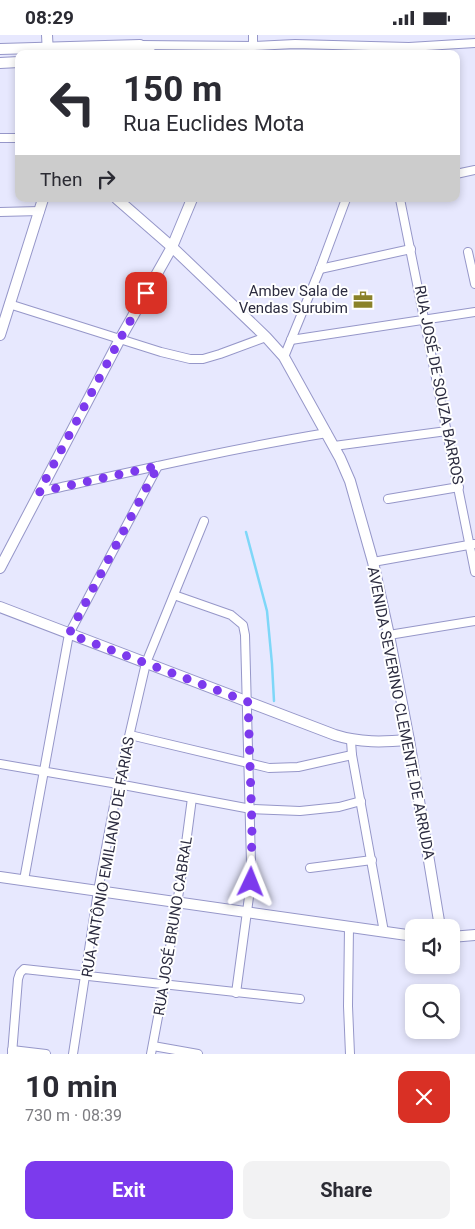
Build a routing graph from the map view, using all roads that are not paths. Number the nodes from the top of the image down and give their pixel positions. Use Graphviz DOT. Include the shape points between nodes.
graph roads {
  1 [pos="47,35"];
  2 [pos="253,35"];
  3 [pos="140,40"];
  4 [pos="475,43"];
  5 [pos="253,46"];
  6 [pos="0,49"];
  7 [pos="24,50"];
  8 [pos="48,50"];
  9 [pos="56,50"];
  10 [pos="149,50"];
  11 [pos="346,50"];
  12 [pos="15,62"];
  13 [pos="0,63"];
  14 [pos="0,138"];
  15 [pos="15,138"];
  16 [pos="475,170"];
  17 [pos="460,173"];
  18 [pos="42,202"];
  19 [pos="120,202"];
  20 [pos="191,202"];
  21 [pos="345,202"];
  22 [pos="401,202"];
  23 [pos="40,211"];
  24 [pos="0,212"];
  25 [pos="172,247"];
  26 [pos="411,249"];
  27 [pos="468,252"];
  28 [pos="320,269"];
  29 [pos="475,284"];
  30 [pos="9,304"];
  31 [pos="475,311"];
  32 [pos="425,319"];
  33 [pos="0,335"];
  34 [pos="266,337"];
  35 [pos="120,339"];
  36 [pos="292,340"];
  37 [pos="284,357"];
  38 [pos="447,431"];
  39 [pos="327,433"];
  40 [pos="334,446"];
  41 [pos="158,466"];
  42 [pos="459,487"];
  43 [pos="39,492"];
  44 [pos="388,499"];
  45 [pos="204,521"];
  46 [pos="473,544"];
  47 [pos="373,561"];
  48 [pos="0,567"];
  49 [pos="475,572"];
  50 [pos="174,595"];
  51 [pos="0,607"];
  52 [pos="475,621"];
  53 [pos="69,634"];
  54 [pos="389,635"];
  55 [pos="146,663"];
  56 [pos="248,702"];
  57 [pos="130,735"];
  58 [pos="409,740"];
  59 [pos="352,741"];
  60 [pos="352,755"];
  61 [pos="0,764"];
  62 [pos="249,764"];
  63 [pos="44,772"];
  64 [pos="118,784"];
  65 [pos="192,798"];
  66 [pos="361,801"];
  67 [pos="251,809"];
  68 [pos="372,860"];
  69 [pos="310,868"];
  70 [pos="0,877"];
  71 [pos="24,880"];
  72 [pos="98,891"];
  73 [pos="177,902"];
  74 [pos="246,912"];
  75 [pos="439,919"];
  76 [pos="349,927"];
  77 [pos="384,932"];
  78 [pos="405,935"];
  79 [pos="475,935"];
  80 [pos="460,936"];
  81 [pos="86,975"];
  82 [pos="164,985"];
  83 [pos="236,993"];
  84 [pos="300,999"];
  85 [pos="152,1050"];
  86 [pos="12,1052"];
  87 [pos="46,1054"];
  88 [pos="73,1054"];
  89 [pos="198,1054"];
  90 [pos="350,1054"];
  1 -- 8 [label="main road"];
  2 -- 5 [label="street"];
  3 -- 5 [label="street"];
  3 -- 9 [label="main road"];
  3 -- 10 [label="main road"];
  4 -- 11 [label="street"];
  5 -- 11 [label="street" via="295,43"];
  6 -- 7 [label="main road"];
  12 -- 13 [label="main road"];
  14 -- 15 [label="street"];
  16 -- 17 [label="street"];
  18 -- 23 [label="main road"];
  19 -- 25 [label="main road, AVENIDA SEVERINO CLEMENTE DE ARRUDA"];
  20 -- 25 [label="main road"];
  21 -- 28 [label="street"];
  22 -- 26 [label="street, RUA JOSÉ DE SOUZA BARROS"];
  23 -- 24 [label="street"];
  23 -- 30 [label="main road"];
  25 -- 34 [label="main road, AVENIDA SEVERINO CLEMENTE DE ARRUDA"];
  25 -- 35 [label="main road"];
  26 -- 28 [label="street"];
  26 -- 32 [label="street, RUA JOSÉ DE SOUZA BARROS"];
  27 -- 29 [label="street"];
  28 -- 36 [label="street"];
  30 -- 33 [label="main road"];
  30 -- 35 [label="street"];
  31 -- 32 [label="street"];
  32 -- 36 [label="street"];
  32 -- 38 [label="street, RUA JOSÉ DE SOUZA BARROS"];
  34 -- 35 [label="street" via="203,359 190,359"];
  34 -- 37 [label="main road, AVENIDA SEVERINO CLEMENTE DE ARRUDA"];
  35 -- 43 [label="main road"];
  36 -- 37 [label="street"];
  37 -- 39 [label="main road, AVENIDA SEVERINO CLEMENTE DE ARRUDA"];
  38 -- 40 [label="street"];
  38 -- 42 [label="street, RUA JOSÉ DE SOUZA BARROS"];
  39 -- 40 [label="main road, AVENIDA SEVERINO CLEMENTE DE ARRUDA"];
  39 -- 41 [label="street"];
  40 -- 47 [label="main road, AVENIDA SEVERINO CLEMENTE DE ARRUDA" via="350,481"];
  41 -- 43 [label="street"];
  41 -- 53 [label="street"];
  42 -- 44 [label="street"];
  42 -- 46 [label="street, RUA JOSÉ DE SOUZA BARROS"];
  43 -- 48 [label="main road"];
  45 -- 50 [label="street, RUA ANTÔNIO EMILIANO DE FARIAS"];
  46 -- 47 [label="street"];
  46 -- 49 [label="street, RUA JOSÉ DE SOUZA BARROS"];
  47 -- 54 [label="main road, AVENIDA SEVERINO CLEMENTE DE ARRUDA"];
  50 -- 55 [label="street, RUA ANTÔNIO EMILIANO DE FARIAS"];
  50 -- 56 [label="street" via="231,615 242,625"];
  51 -- 53 [label="main road"];
  52 -- 54 [label="street"];
  53 -- 55 [label="main road"];
  53 -- 63 [label="street"];
  54 -- 58 [label="main road, AVENIDA SEVERINO CLEMENTE DE ARRUDA"];
  55 -- 56 [label="main road"];
  55 -- 57 [label="street, RUA ANTÔNIO EMILIANO DE FARIAS"];
  56 -- 59 [label="main road"];
  56 -- 62 [label="street"];
  57 -- 62 [label="street"];
  57 -- 64 [label="street, RUA ANTÔNIO EMILIANO DE FARIAS"];
  58 -- 59 [label="main road"];
  58 -- 75 [label="main road, AVENIDA SEVERINO CLEMENTE DE ARRUDA"];
  59 -- 60 [label="street"];
  60 -- 62 [label="street" via="282,768"];
  60 -- 66 [label="street"];
  61 -- 63 [label="street"];
  62 -- 67 [label="street"];
  63 -- 64 [label="street"];
  63 -- 71 [label="street"];
  64 -- 65 [label="street"];
  64 -- 72 [label="street, RUA ANTÔNIO EMILIANO DE FARIAS"];
  65 -- 67 [label="street"];
  65 -- 73 [label="street, RUA JOSÉ BRUNO CABRAL"];
  66 -- 67 [label="street" via="308,810"];
  66 -- 68 [label="street"];
  67 -- 74 [label="street" via="251,882"];
  68 -- 69 [label="street"];
  68 -- 77 [label="street"];
  70 -- 71 [label="main road"];
  71 -- 72 [label="main road"];
  72 -- 73 [label="main road"];
  72 -- 81 [label="street, RUA ANTÔNIO EMILIANO DE FARIAS"];
  73 -- 74 [label="main road"];
  73 -- 82 [label="street, RUA JOSÉ BRUNO CABRAL"];
  74 -- 76 [label="main road"];
  74 -- 83 [label="street"];
  76 -- 77 [label="main road"];
  76 -- 90 [label="street"];
  77 -- 78 [label="main road"];
  79 -- 80 [label="main road"];
  81 -- 82 [label="street"];
  81 -- 86 [label="street" via="24,969 18,979"];
  81 -- 88 [label="street, RUA ANTÔNIO EMILIANO DE FARIAS"];
  82 -- 83 [label="street"];
  82 -- 85 [label="street, RUA JOSÉ BRUNO CABRAL"];
  83 -- 84 [label="street"];
  85 -- 89 [label="street"];
  86 -- 87 [label="street"];
}
